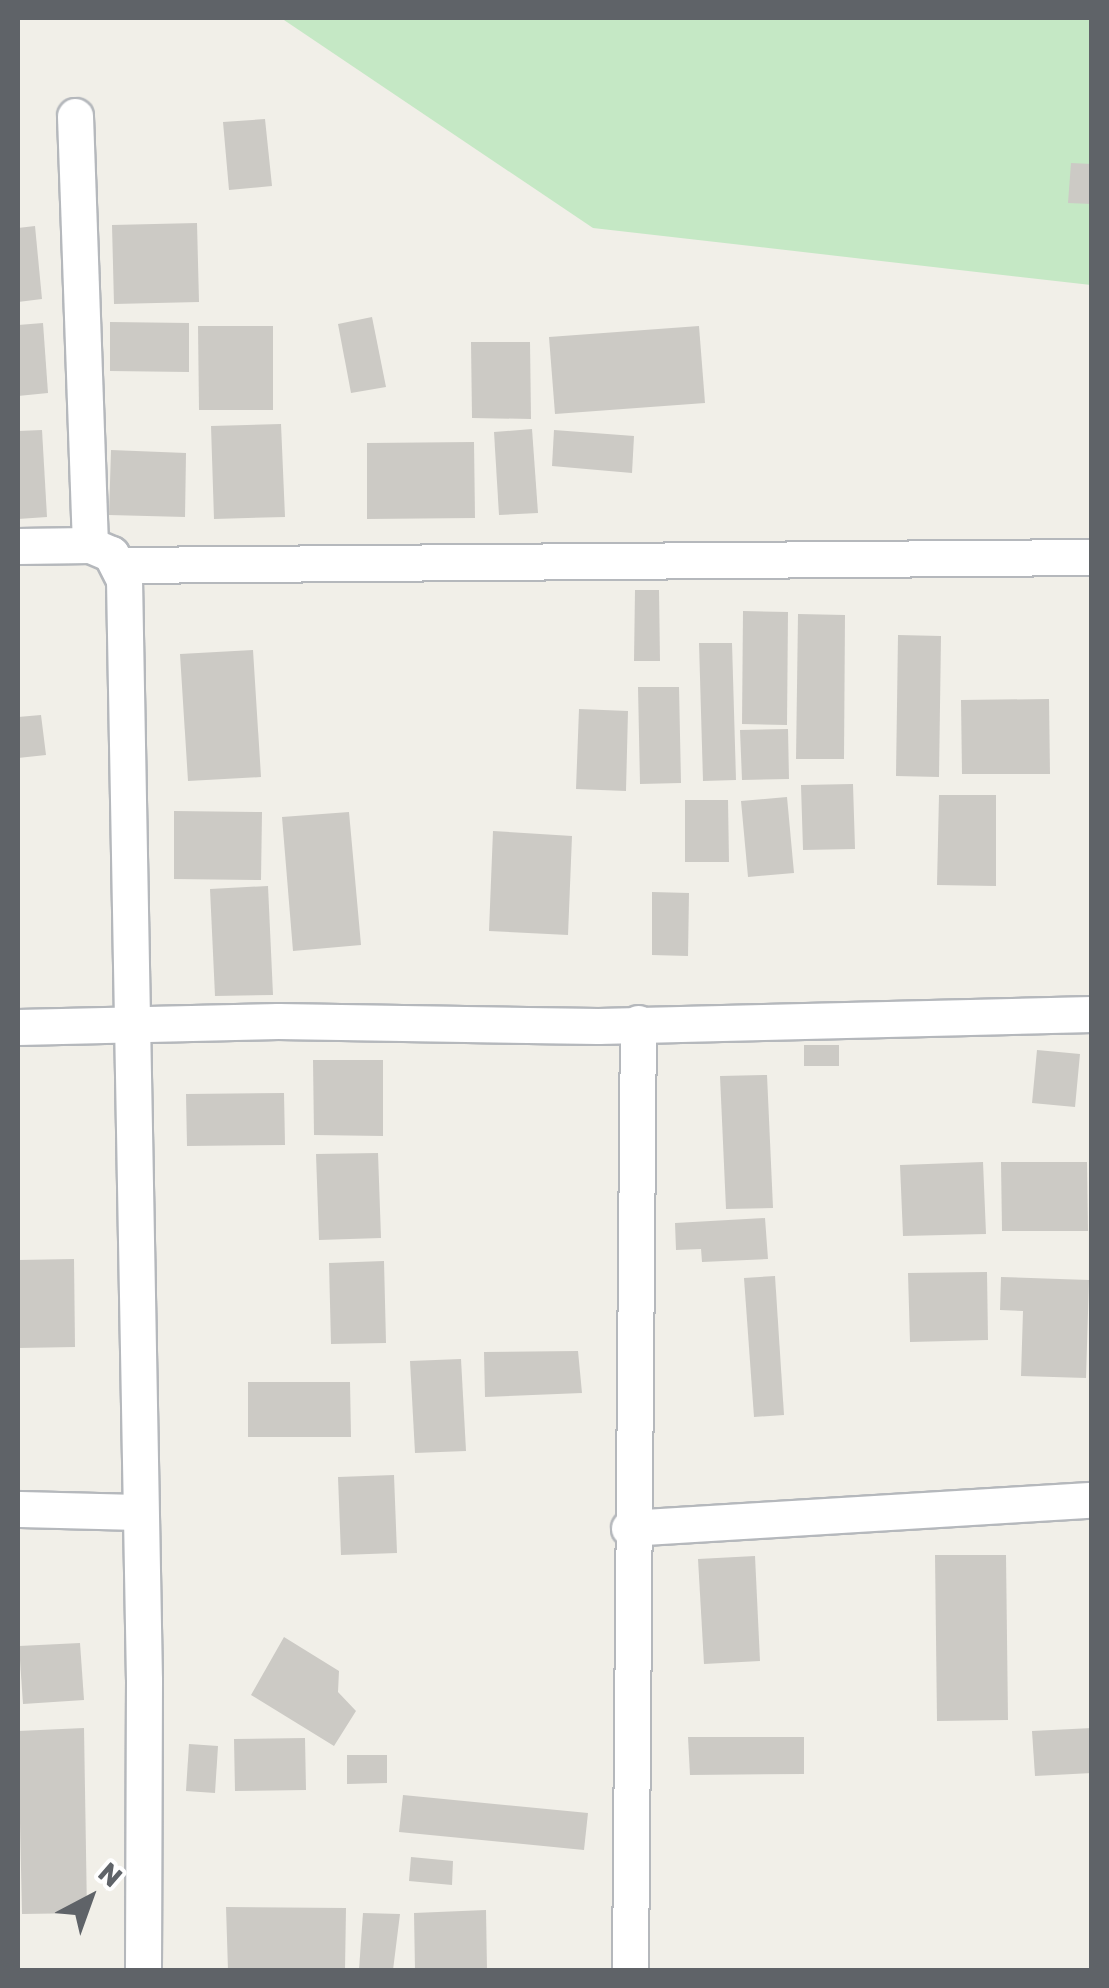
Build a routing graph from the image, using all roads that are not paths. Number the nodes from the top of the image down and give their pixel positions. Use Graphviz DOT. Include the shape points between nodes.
graph roads {
  1 [pos="75,116"];
  2 [pos="18,546"];
  3 [pos="104,555"];
  4 [pos="1092,558"];
  5 [pos="1092,1014"];
  6 [pos="638,1023"];
  7 [pos="18,1027"];
  8 [pos="129,1027"];
  9 [pos="1092,1500"];
  10 [pos="18,1510"];
  11 [pos="140,1512"];
  12 [pos="629,1528"];
  13 [pos="144,1970"];
  14 [pos="630,1970"];
  1 -- 3 [label="street"];
  2 -- 3 [label="street"];
  3 -- 4 [label="street"];
  3 -- 8 [label="street" via="124,579"];
  5 -- 6 [label="street"];
  6 -- 8 [label="street"];
  6 -- 12 [label="street"];
  7 -- 8 [label="street"];
  8 -- 11 [label="street"];
  9 -- 12 [label="street"];
  10 -- 11 [label="street"];
  11 -- 13 [label="street"];
  12 -- 14 [label="street"];
}
